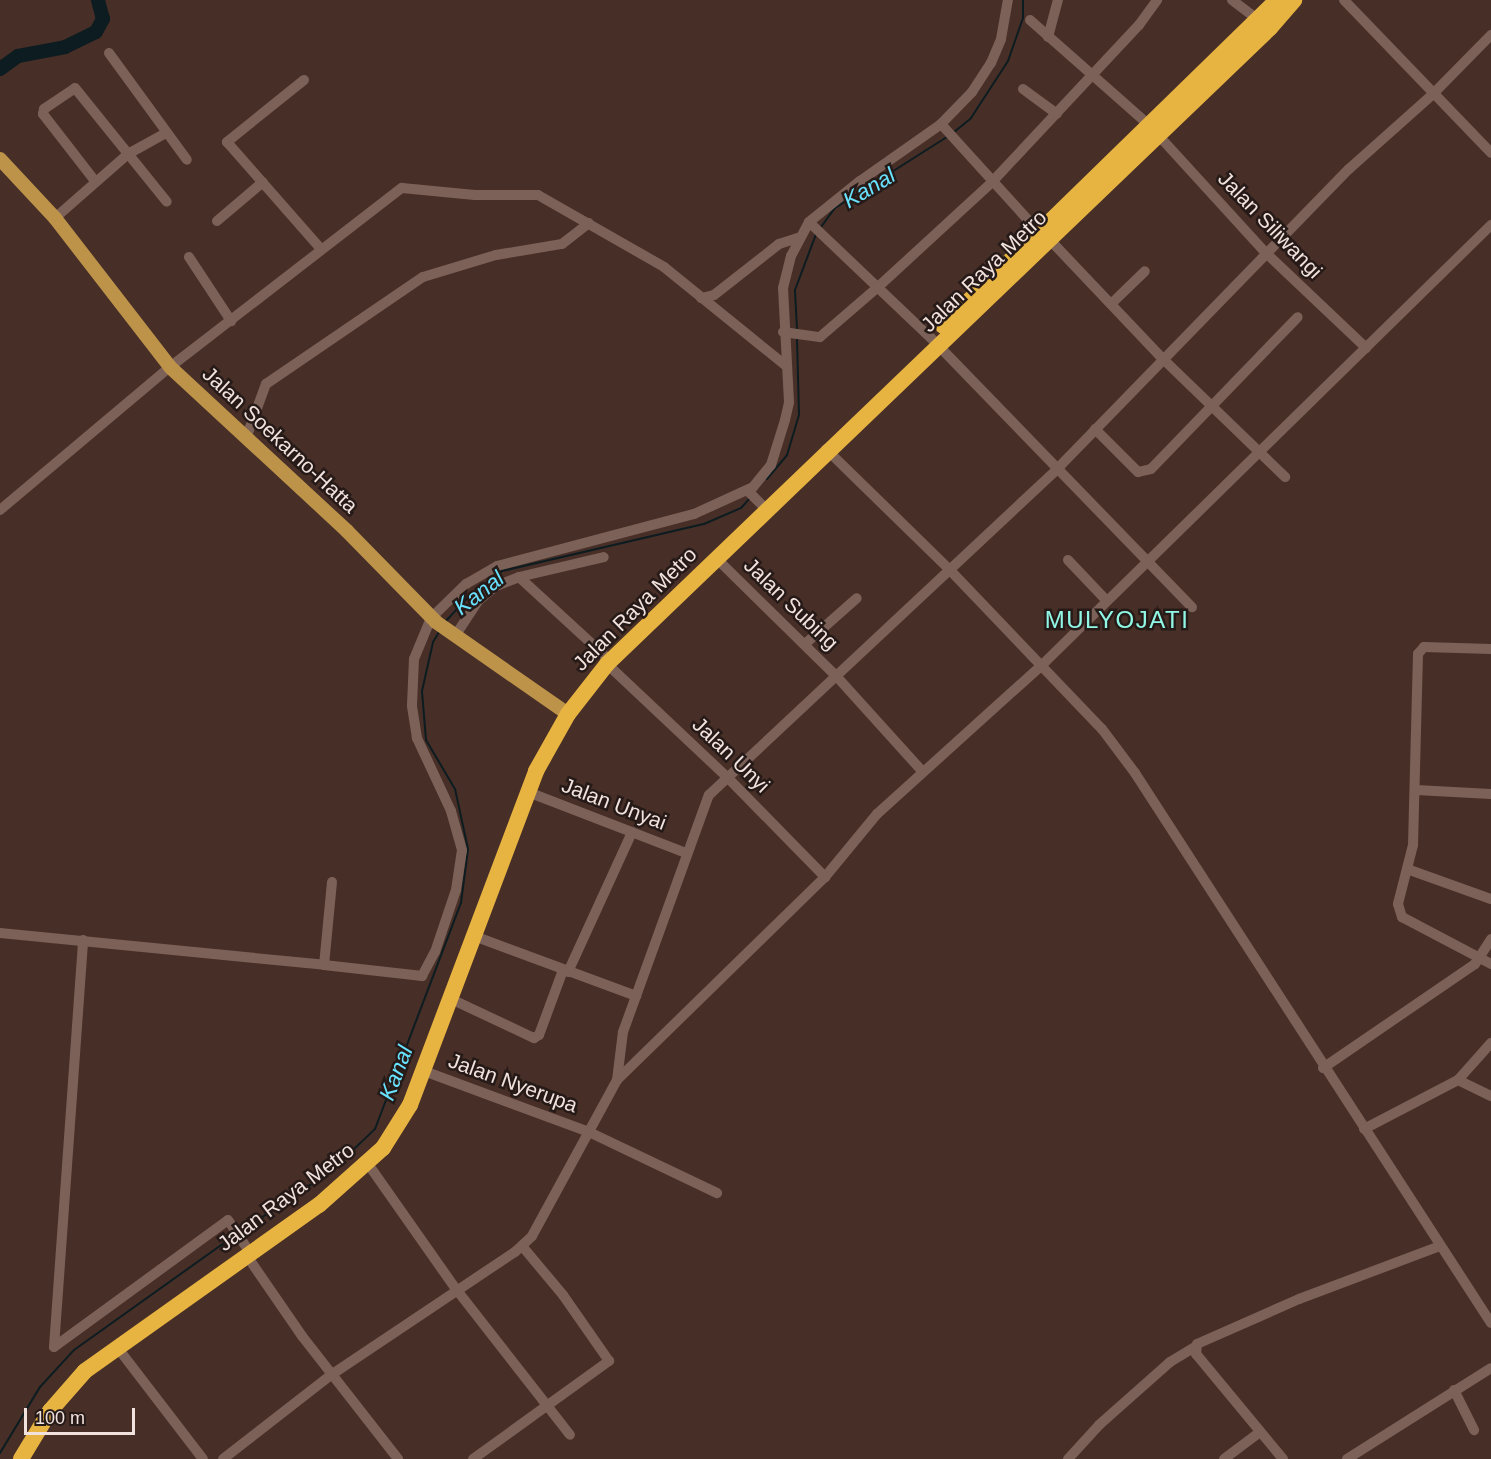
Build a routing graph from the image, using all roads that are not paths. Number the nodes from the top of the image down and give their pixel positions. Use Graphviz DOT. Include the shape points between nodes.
graph roads {
  1 [pos="1008,0"];
  2 [pos="1058,0"];
  3 [pos="1157,0"];
  4 [pos="1232,0"];
  5 [pos="1276,0"];
  6 [pos="1294,0"];
  7 [pos="1344,0"];
  8 [pos="1030,20"];
  9 [pos="1259,20"];
  10 [pos="1491,35"];
  11 [pos="1048,37"];
  12 [pos="109,53"];
  13 [pos="1091,77"];
  14 [pos="304,80"];
  15 [pos="1023,89"];
  16 [pos="1431,96"];
  17 [pos="1057,114"];
  18 [pos="943,125"];
  19 [pos="1154,130"];
  20 [pos="166,133"];
  21 [pos="1491,153"];
  22 [pos="128,154"];
  23 [pos="0,159"];
  24 [pos="186,160"];
  25 [pos="95,181"];
  26 [pos="263,182"];
  27 [pos="992,182"];
  28 [pos="167,202"];
  29 [pos="55,218"];
  30 [pos="217,220"];
  31 [pos="589,223"];
  32 [pos="1491,225"];
  33 [pos="816,227"];
  34 [pos="1045,236"];
  35 [pos="800,237"];
  36 [pos="321,249"];
  37 [pos="1266,253"];
  38 [pos="189,256"];
  39 [pos="1145,271"];
  40 [pos="878,287"];
  41 [pos="701,298"];
  42 [pos="1111,304"];
  43 [pos="1298,317"];
  44 [pos="231,321"];
  45 [pos="786,332"];
  46 [pos="934,342"];
  47 [pos="1366,348"];
  48 [pos="1163,359"];
  49 [pos="785,364"];
  50 [pos="170,367"];
  51 [pos="1214,407"];
  52 [pos="1095,429"];
  53 [pos="246,438"];
  54 [pos="826,449"];
  55 [pos="1260,450"];
  56 [pos="1059,467"];
  57 [pos="1285,477"];
  58 [pos="751,491"];
  59 [pos="762,506"];
  60 [pos="0,510"];
  61 [pos="604,557"];
  62 [pos="717,559"];
  63 [pos="1068,560"];
  64 [pos="1147,562"];
  65 [pos="948,568"];
  66 [pos="519,577"];
  67 [pos="857,598"];
  68 [pos="1106,600"];
  69 [pos="1192,607"];
  70 [pos="433,620"];
  71 [pos="452,634"];
  72 [pos="805,644"];
  73 [pos="1491,649"];
  74 [pos="606,660"];
  75 [pos="1042,665"];
  76 [pos="838,678"];
  77 [pos="565,712"];
  78 [pos="922,771"];
  79 [pos="728,778"];
  80 [pos="528,792"];
  81 [pos="1491,794"];
  82 [pos="1416,795"];
  83 [pos="632,832"];
  84 [pos="686,853"];
  85 [pos="1407,869"];
  86 [pos="825,877"];
  87 [pos="332,882"];
  88 [pos="1491,899"];
  89 [pos="0,933"];
  90 [pos="474,936"];
  91 [pos="1491,939"];
  92 [pos="83,940"];
  93 [pos="1479,960"];
  94 [pos="1491,964"];
  95 [pos="324,965"];
  96 [pos="566,971"];
  97 [pos="636,996"];
  98 [pos="451,999"];
  99 [pos="1491,1043"];
  100 [pos="1323,1068"];
  101 [pos="423,1071"];
  102 [pos="616,1080"];
  103 [pos="1458,1080"];
  104 [pos="1491,1096"];
  105 [pos="1364,1129"];
  106 [pos="589,1132"];
  107 [pos="368,1164"];
  108 [pos="717,1194"];
  109 [pos="522,1246"];
  110 [pos="1440,1246"];
  111 [pos="247,1251"];
  112 [pos="456,1289"];
  113 [pos="1491,1323"];
  114 [pos="117,1347"];
  115 [pos="1195,1347"];
  116 [pos="1491,1368"];
  117 [pos="331,1375"];
  118 [pos="1454,1390"];
  119 [pos="546,1404"];
  120 [pos="1474,1430"];
  121 [pos="1260,1431"];
  122 [pos="570,1435"];
  123 [pos="10,1459"];
  124 [pos="21,1459"];
  125 [pos="203,1459"];
  126 [pos="223,1459"];
  127 [pos="398,1459"];
  128 [pos="473,1459"];
  129 [pos="1068,1459"];
  130 [pos="1224,1459"];
  131 [pos="1283,1459"];
  132 [pos="1347,1459"];
  1 -- 18 [label="street" via="991,63"];
  2 -- 11 [label="street"];
  3 -- 13 [label="street"];
  4 -- 9 [label="street"];
  5 -- 9 [label="highway"];
  6 -- 19 [label="highway" via="1270,28"];
  7 -- 16 [label="street"];
  8 -- 11 [label="street, Jalan Siliwangi"];
  9 -- 19 [label="highway"];
  10 -- 16 [label="street"];
  11 -- 13 [label="street, Jalan Siliwangi"];
  12 -- 20 [label="street"];
  13 -- 17 [label="street"];
  13 -- 19 [label="street, Jalan Siliwangi"];
  14 -- 26 [label="street" via="227,140"];
  15 -- 17 [label="street"];
  16 -- 21 [label="street"];
  16 -- 37 [label="street" via="1349,169"];
  17 -- 27 [label="street"];
  18 -- 27 [label="street"];
  18 -- 33 [label="street" via="860,181"];
  19 -- 34 [label="highway"];
  19 -- 37 [label="street, Jalan Siliwangi"];
  20 -- 22 [label="street"];
  20 -- 24 [label="street"];
  22 -- 25 [label="street"];
  22 -- 25 [label="street" via="76,88 44,109 43,114"];
  22 -- 28 [label="street"];
  23 -- 29 [label="main road, Jalan Soekarno-Hatta"];
  25 -- 29 [label="street"];
  26 -- 30 [label="street"];
  26 -- 36 [label="street"];
  27 -- 34 [label="street"];
  27 -- 40 [label="street"];
  29 -- 50 [label="main road, Jalan Soekarno-Hatta"];
  31 -- 36 [label="street" via="533,193 475,195 406,187"];
  31 -- 41 [label="street" via="650,258"];
  31 -- 53 [label="street" via="562,244 496,255 423,277 266,384"];
  32 -- 47 [label="street"];
  33 -- 35 [label="street"];
  33 -- 40 [label="street"];
  34 -- 42 [label="street"];
  34 -- 46 [label="highway"];
  35 -- 41 [label="street" via="779,244 714,295"];
  35 -- 45 [label="street" via="783,288"];
  36 -- 44 [label="street"];
  37 -- 47 [label="street, Jalan Siliwangi"];
  37 -- 48 [label="street"];
  38 -- 44 [label="street"];
  39 -- 42 [label="street"];
  40 -- 45 [label="street" via="821,337"];
  40 -- 46 [label="street"];
  41 -- 49 [label="street"];
  42 -- 48 [label="street"];
  43 -- 51 [label="street"];
  44 -- 50 [label="street"];
  45 -- 49 [label="street"];
  46 -- 54 [label="highway"];
  46 -- 56 [label="street"];
  47 -- 55 [label="street"];
  48 -- 51 [label="street"];
  48 -- 52 [label="street"];
  49 -- 58 [label="street" via="789,402 781,437 771,465"];
  50 -- 53 [label="main road, Jalan Soekarno-Hatta"];
  50 -- 60 [label="street"];
  51 -- 52 [label="street" via="1144,472 1133,468"];
  51 -- 55 [label="street"];
  52 -- 56 [label="street"];
  53 -- 70 [label="main road, Jalan Soekarno-Hatta" via="347,531"];
  54 -- 59 [label="highway"];
  54 -- 62 [label="highway, Jalan Raya Metro"];
  54 -- 65 [label="street"];
  55 -- 57 [label="street"];
  55 -- 64 [label="street"];
  56 -- 64 [label="street"];
  56 -- 65 [label="street"];
  58 -- 59 [label="street"];
  58 -- 70 [label="street" via="694,514 496,566 466,584"];
  59 -- 74 [label="highway"];
  61 -- 66 [label="street"];
  62 -- 72 [label="street, Jalan Subing"];
  62 -- 74 [label="highway, Jalan Raya Metro"];
  63 -- 68 [label="street"];
  64 -- 68 [label="street"];
  64 -- 69 [label="street"];
  65 -- 75 [label="street"];
  65 -- 76 [label="street"];
  66 -- 71 [label="street" via="496,586 478,601"];
  66 -- 74 [label="street, Jalan Unyi"];
  67 -- 72 [label="street"];
  68 -- 75 [label="street"];
  70 -- 71 [label="main road, Jalan Soekarno-Hatta"];
  70 -- 95 [label="street" via="414,659 412,705 417,738 451,811 462,850 456,890 435,952 422,976"];
  71 -- 77 [label="main road, Jalan Soekarno-Hatta"];
  72 -- 76 [label="street, Jalan Subing"];
  73 -- 82 [label="street" via="1424,646 1419,651"];
  74 -- 77 [label="highway"];
  74 -- 79 [label="street, Jalan Unyi"];
  75 -- 78 [label="street"];
  75 -- 100 [label="street" via="1102,729 1135,773"];
  76 -- 78 [label="street, Jalan Subing"];
  76 -- 79 [label="street"];
  77 -- 80 [label="highway, Jalan Raya Metro"];
  77 -- 111 [label="highway" via="520,789 439,1012 389,1126 339,1183"];
  78 -- 86 [label="street" via="877,814"];
  79 -- 84 [label="street" via="703,805"];
  79 -- 86 [label="street, Jalan Unyi"];
  80 -- 83 [label="street, Jalan Unyai"];
  80 -- 90 [label="highway, Jalan Raya Metro"];
  81 -- 82 [label="street"];
  82 -- 85 [label="street" via="1413,845"];
  83 -- 84 [label="street, Jalan Unyai"];
  83 -- 96 [label="street"];
  84 -- 97 [label="street"];
  85 -- 88 [label="street"];
  85 -- 93 [label="street" via="1398,904 1402,917"];
  86 -- 102 [label="street"];
  87 -- 95 [label="street"];
  89 -- 92 [label="street"];
  90 -- 96 [label="street"];
  90 -- 98 [label="highway, Jalan Raya Metro"];
  91 -- 93 [label="street"];
  92 -- 95 [label="street"];
  92 -- 111 [label="street" via="54,1347 228,1220"];
  93 -- 94 [label="street"];
  93 -- 100 [label="street"];
  96 -- 97 [label="street"];
  96 -- 98 [label="street" via="539,1035 534,1038"];
  97 -- 102 [label="street" via="623,1032"];
  98 -- 101 [label="highway, Jalan Raya Metro"];
  99 -- 103 [label="street"];
  100 -- 105 [label="street"];
  101 -- 106 [label="street, Jalan Nyerupa"];
  101 -- 107 [label="highway, Jalan Raya Metro" via="397,1129"];
  102 -- 106 [label="street"];
  103 -- 104 [label="street"];
  103 -- 105 [label="street"];
  105 -- 110 [label="street"];
  106 -- 108 [label="street, Jalan Nyerupa"];
  106 -- 109 [label="street" via="532,1236"];
  107 -- 111 [label="highway, Jalan Raya Metro"];
  107 -- 112 [label="street"];
  109 -- 112 [label="street"];
  109 -- 119 [label="street" via="563,1295 609,1361"];
  110 -- 113 [label="street"];
  110 -- 115 [label="street" via="1299,1299"];
  111 -- 114 [label="highway, Jalan Raya Metro"];
  111 -- 117 [label="street"];
  111 -- 123 [label="highway" via="80,1364 40,1408"];
  112 -- 117 [label="street"];
  112 -- 119 [label="street"];
  114 -- 124 [label="highway, Jalan Raya Metro" via="68,1387"];
  114 -- 125 [label="street"];
  115 -- 121 [label="street"];
  115 -- 129 [label="street" via="1170,1362 1099,1425"];
  116 -- 118 [label="street"];
  117 -- 126 [label="street"];
  117 -- 127 [label="street"];
  118 -- 120 [label="street"];
  118 -- 132 [label="street"];
  119 -- 122 [label="street"];
  119 -- 128 [label="street"];
  121 -- 130 [label="street"];
  121 -- 131 [label="street"];
}
